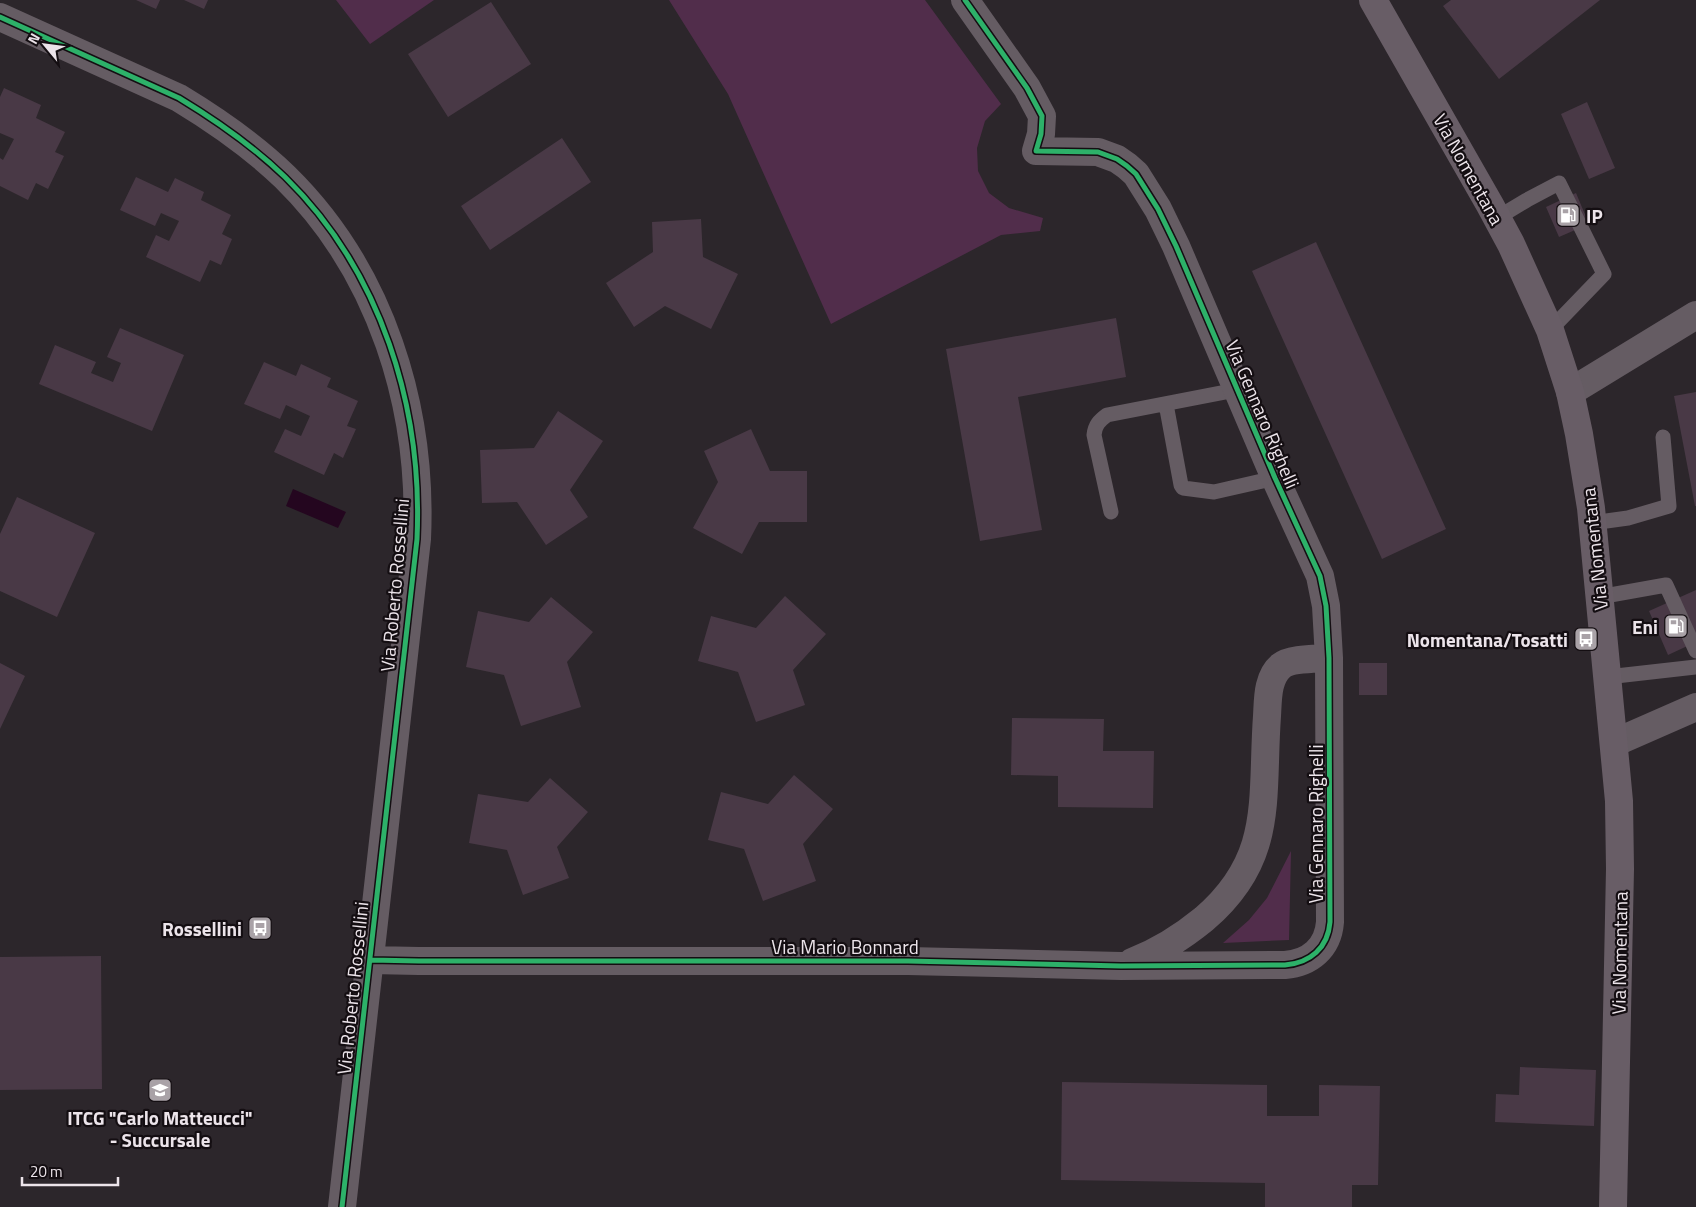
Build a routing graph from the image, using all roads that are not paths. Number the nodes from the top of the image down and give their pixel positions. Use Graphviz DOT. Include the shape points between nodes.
graph roads {
  1 [pos="965,0"];
  2 [pos="1373,0"];
  3 [pos="0,17"];
  4 [pos="1497,218"];
  5 [pos="1696,315"];
  6 [pos="1550,330"];
  7 [pos="1236,390"];
  8 [pos="1570,392"];
  9 [pos="1166,404"];
  10 [pos="1663,437"];
  11 [pos="1275,478"];
  12 [pos="1111,512"];
  13 [pos="1592,523"];
  14 [pos="1599,597"];
  15 [pos="1696,651"];
  16 [pos="1329,658"];
  17 [pos="1696,667"];
  18 [pos="1606,677"];
  19 [pos="1696,707"];
  20 [pos="1614,743"];
  21 [pos="1317,953"];
  22 [pos="370,960"];
  23 [pos="1121,966"];
  24 [pos="342,1207"];
  25 [pos="1614,1207"];
  1 -- 7 [label="street, Via Gennaro Righelli" via="1027,88 1042,116 1036,151 1107,154 1136,174 1149,192 1176,246"];
  2 -- 4 [label="main road, Via Nomentana"];
  3 -- 22 [label="street, Via Roberto Rossellini" via="179,98 253,149 285,177 338,241 363,282 385,331 403,386 411,424 418,520"];
  4 -- 6 [label="main road, Via Nomentana"];
  4 -- 6 [label="lane" via="1559,184 1604,274"];
  5 -- 8 [label="street"];
  6 -- 8 [label="main road, Via Nomentana"];
  7 -- 9 [label="lane"];
  7 -- 11 [label="street, Via Gennaro Righelli"];
  8 -- 13 [label="main road, Via Nomentana"];
  9 -- 11 [label="lane" via="1183,488 1214,492"];
  9 -- 12 [label="lane" via="1107,415 1095,427"];
  10 -- 13 [label="lane" via="1669,506 1628,518"];
  11 -- 16 [label="street, Via Gennaro Righelli" via="1320,576 1326,606"];
  13 -- 14 [label="main road, Via Nomentana"];
  14 -- 15 [label="lane" via="1666,585"];
  14 -- 18 [label="main road, Via Nomentana"];
  16 -- 21 [label="street, Via Gennaro Righelli" via="1330,922 1327,938"];
  16 -- 23 [label="street" via="1290,662 1279,668 1272,679 1267,703 1261,820 1252,858 1234,888 1212,912 1179,938"];
  17 -- 18 [label="lane"];
  18 -- 20 [label="main road, Via Nomentana"];
  19 -- 20 [label="street"];
  20 -- 25 [label="main road, Via Nomentana" via="1620,869"];
  21 -- 23 [label="street, Via Mario Bonnard" via="1299,963 1285,965"];
  22 -- 23 [label="street, Via Mario Bonnard" via="908,961"];
  22 -- 24 [label="street, Via Roberto Rossellini"];
}
